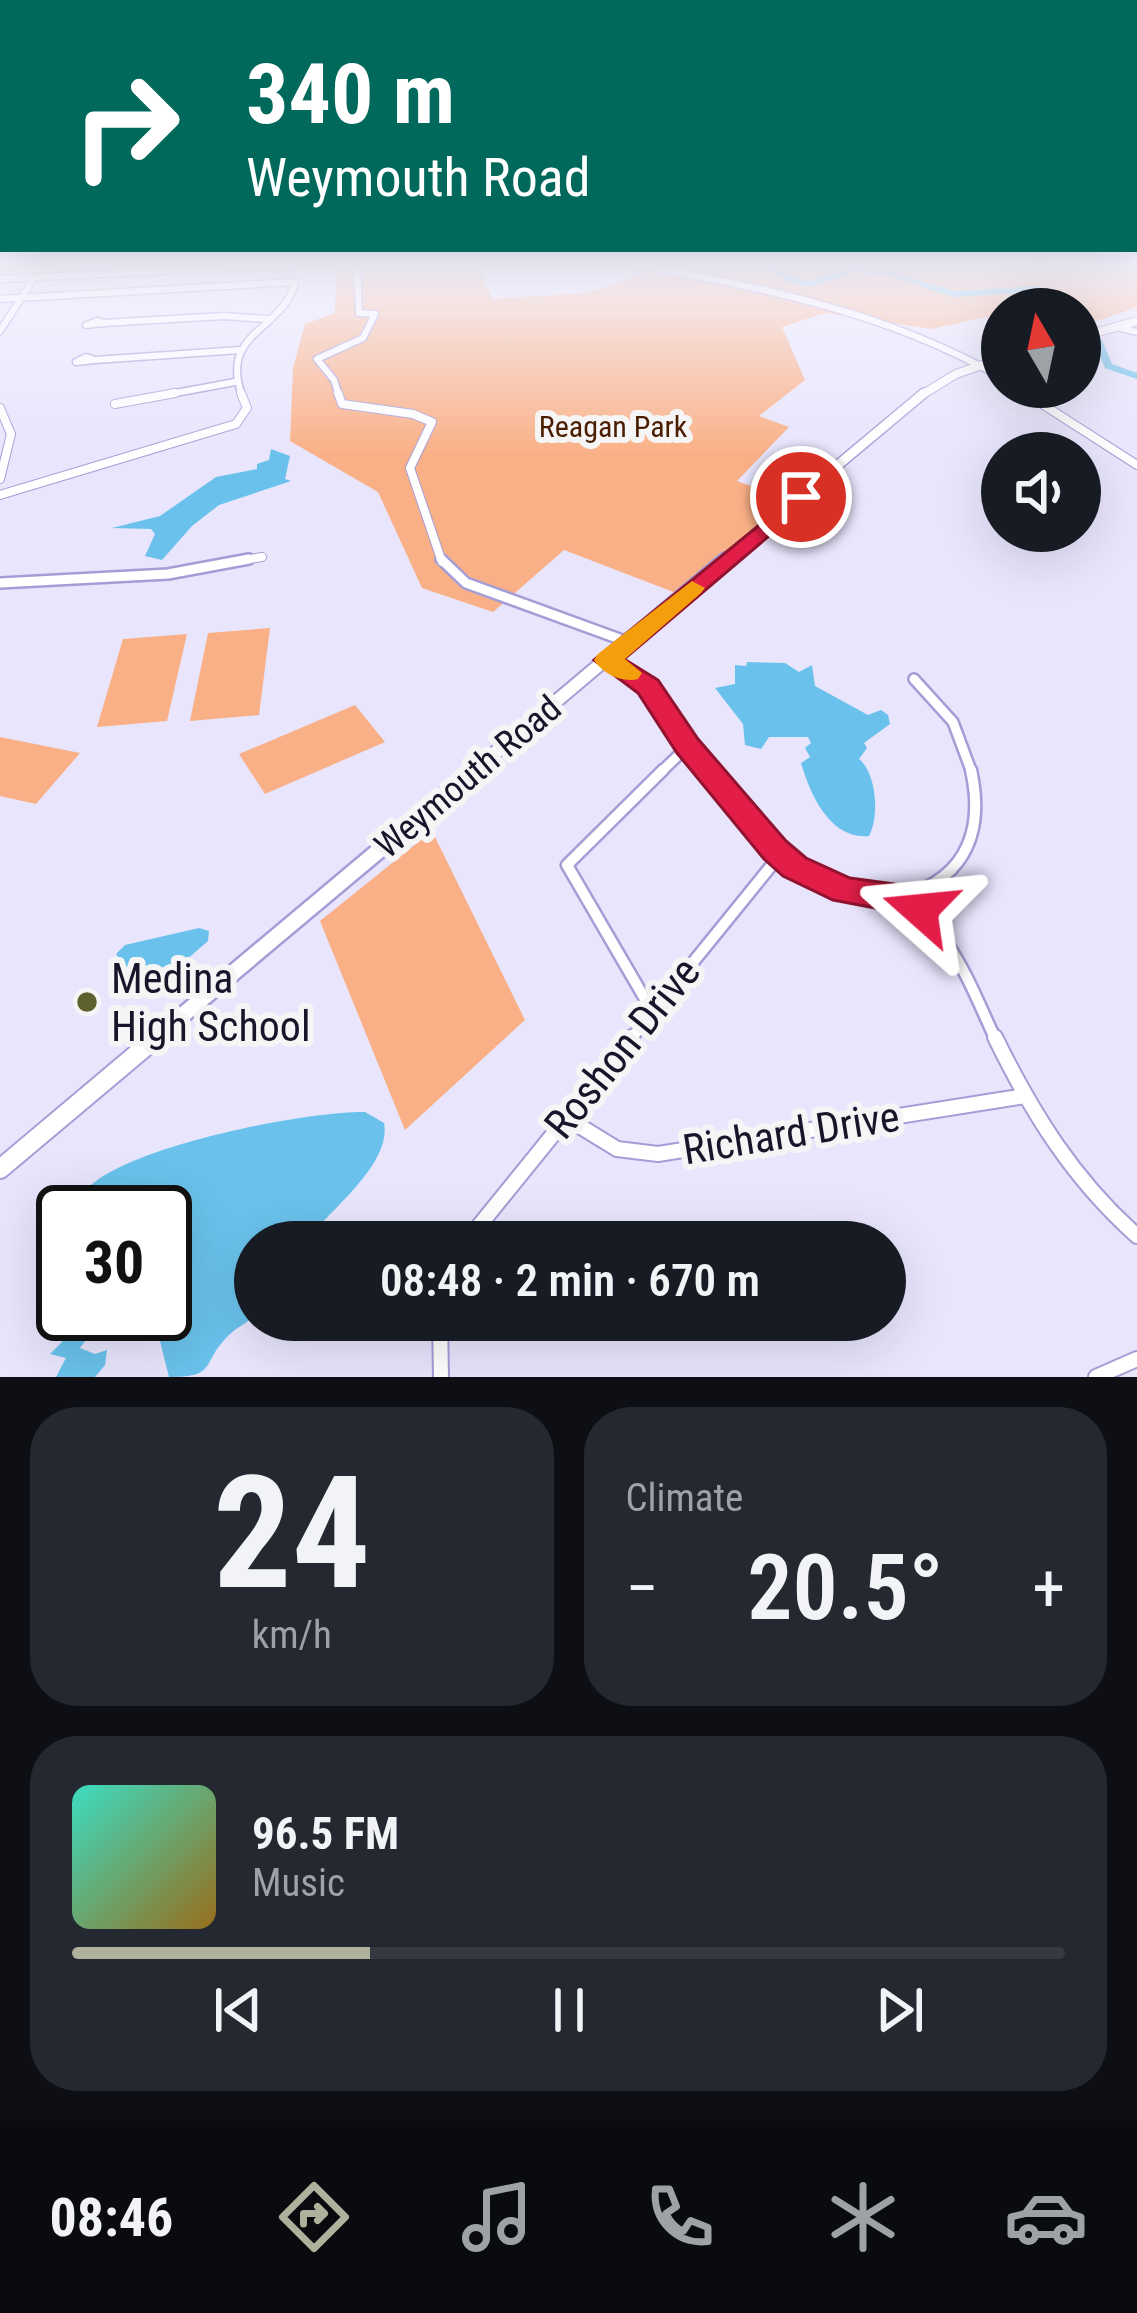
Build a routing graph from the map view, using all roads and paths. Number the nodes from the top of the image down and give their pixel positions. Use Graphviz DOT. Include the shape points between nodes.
graph roads {
  1 [pos="261,327"];
  2 [pos="369,327"];
  3 [pos="886,327"];
  4 [pos="1117,327"];
  5 [pos="1101,332"];
  6 [pos="240,350"];
  7 [pos="95,360"];
  8 [pos="981,364"];
  9 [pos="981,364"];
  10 [pos="235,382"];
  11 [pos="115,404"];
  12 [pos="0,408"];
  13 [pos="1049,408"];
  14 [pos="1137,465"];
  15 [pos="0,479"];
  16 [pos="0,494"];
  17 [pos="262,557"];
  18 [pos="0,583"];
  19 [pos="628,642"];
  20 [pos="607,660"];
  21 [pos="914,679"];
  22 [pos="688,746"];
  23 [pos="780,855"];
  24 [pos="926,892"];
  25 [pos="894,898"];
  26 [pos="924,918"];
  27 [pos="652,1012"];
  28 [pos="1025,1096"];
  29 [pos="566,1117"];
  30 [pos="0,1169"];
  31 [pos="483,1221"];
  32 [pos="1137,1236"];
  33 [pos="440,1341"];
  34 [pos="1137,1359"];
  35 [pos="1104,1376"];
  36 [pos="441,1377"];
  1 -- 6 [label="street"];
  2 -- 19 [label="street" via="364,338 316,359 342,404 430,420 410,468 442,562 466,583"];
  3 -- 8 [label="street"];
  4 -- 5 [label="main road"];
  6 -- 7 [label="street"];
  6 -- 10 [label="street"];
  9 -- 19 [label="main road, Weymouth Road" via="927,390"];
  10 -- 11 [label="street"];
  10 -- 16 [label="street" via="247,408 229,428"];
  12 -- 15 [label="street" via="12,431"];
  13 -- 14 [label="street"];
  17 -- 18 [label="street" via="168,574"];
  19 -- 20 [label="main road, Weymouth Road"];
  20 -- 22 [label="street" via="648,686"];
  20 -- 30 [label="main road, Weymouth Road"];
  21 -- 24 [label="street" via="958,732 975,825 959,868"];
  22 -- 23 [label="street"];
  22 -- 27 [label="street" via="567,865"];
  23 -- 25 [label="street" via="828,885"];
  23 -- 27 [label="street, Roshon Drive"];
  24 -- 25 [label="street"];
  24 -- 26 [label="street"];
  25 -- 26 [label="street"];
  26 -- 28 [label="street" via="957,957"];
  27 -- 29 [label="street, Roshon Drive"];
  28 -- 29 [label="street, Richard Drive" via="658,1154 617,1149"];
  28 -- 32 [label="street" via="1075,1177"];
  29 -- 31 [label="street, Roshon Drive"];
  33 -- 36 [label="street"];
  34 -- 35 [label="street"];
}
